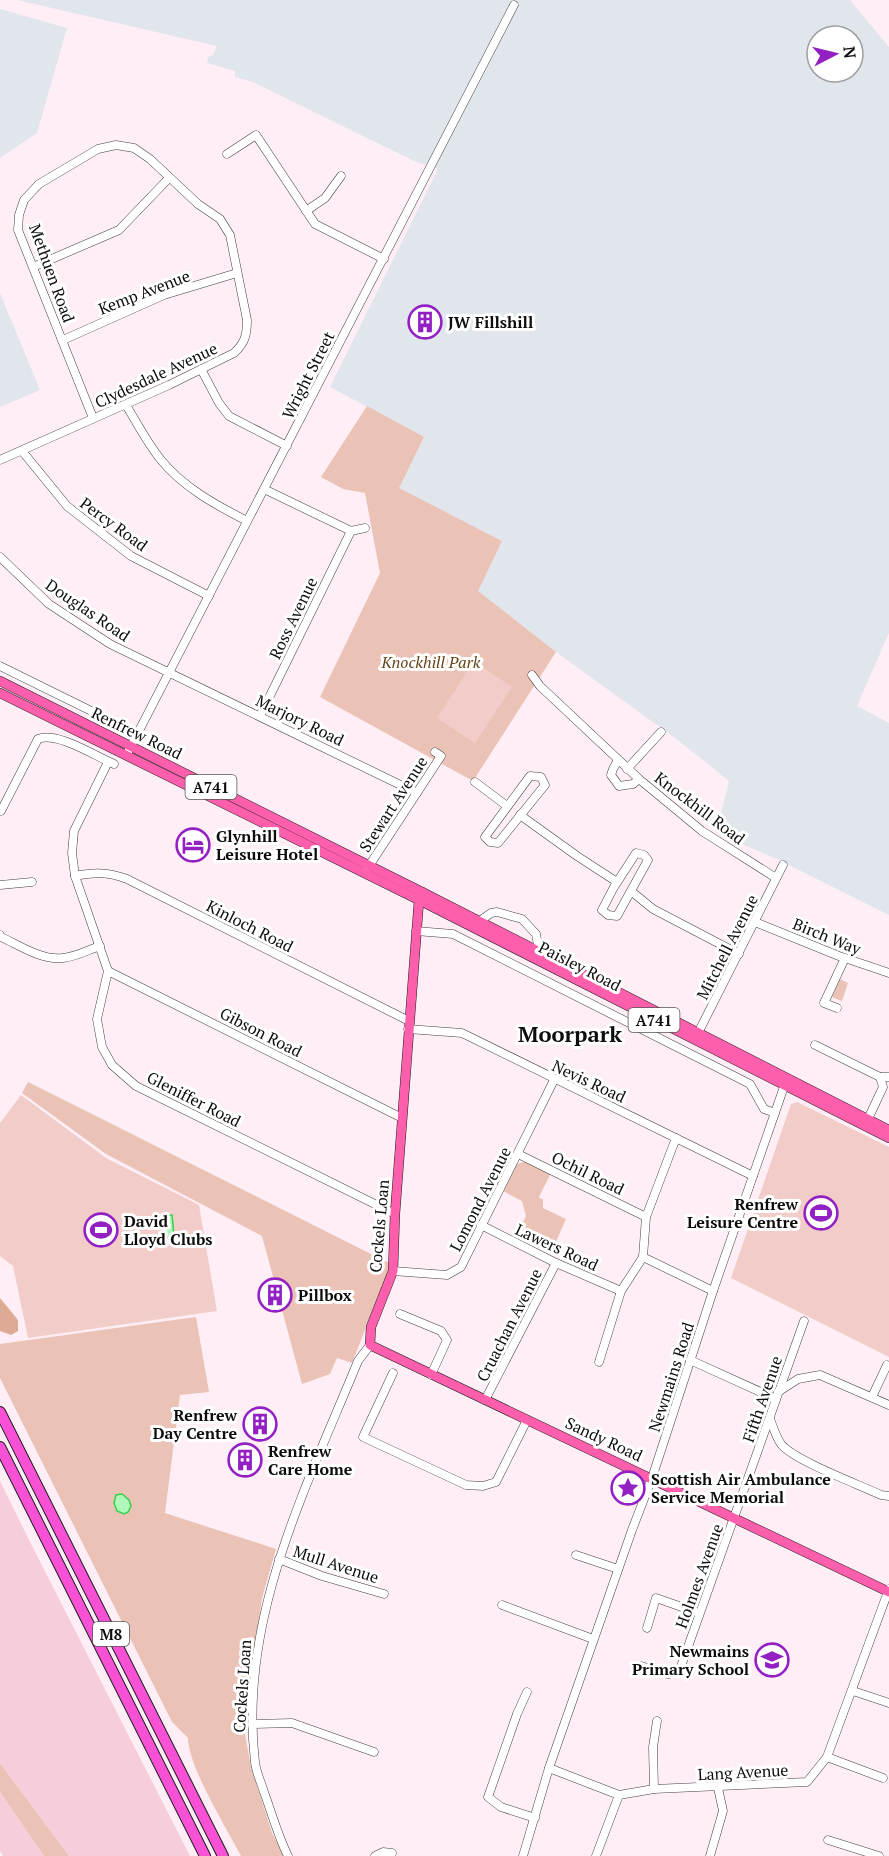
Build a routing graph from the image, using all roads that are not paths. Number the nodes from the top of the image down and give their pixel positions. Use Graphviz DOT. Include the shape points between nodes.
graph roads {
  1 [pos="514,6"];
  2 [pos="228,153"];
  3 [pos="341,176"];
  4 [pos="169,178"];
  5 [pos="198,204"];
  6 [pos="306,211"];
  7 [pos="384,259"];
  8 [pos="33,267"];
  9 [pos="237,273"];
  10 [pos="63,340"];
  11 [pos="201,369"];
  12 [pos="126,405"];
  13 [pos="93,418"];
  14 [pos="286,446"];
  15 [pos="22,451"];
  16 [pos="0,460"];
  17 [pos="264,489"];
  18 [pos="247,521"];
  19 [pos="365,528"];
  20 [pos="351,531"];
  21 [pos="0,557"];
  22 [pos="209,596"];
  23 [pos="0,666"];
  24 [pos="170,672"];
  25 [pos="532,675"];
  26 [pos="0,681"];
  27 [pos="0,693"];
  28 [pos="260,716"];
  29 [pos="661,732"];
  30 [pos="138,734"];
  31 [pos="131,747"];
  32 [pos="435,752"];
  33 [pos="126,756"];
  34 [pos="618,760"];
  35 [pos="627,769"];
  36 [pos="639,779"];
  37 [pos="475,782"];
  38 [pos="417,793"];
  39 [pos="508,806"];
  40 [pos="1,811"];
  41 [pos="520,815"];
  42 [pos="783,865"];
  43 [pos="367,869"];
  44 [pos="75,876"];
  45 [pos="776,878"];
  46 [pos="32,882"];
  47 [pos="617,882"];
  48 [pos="0,885"];
  49 [pos="631,890"];
  50 [pos="421,896"];
  51 [pos="480,921"];
  52 [pos="755,922"];
  53 [pos="416,931"];
  54 [pos="0,935"];
  55 [pos="100,946"];
  56 [pos="539,951"];
  57 [pos="738,954"];
  58 [pos="845,958"];
  59 [pos="108,971"];
  60 [pos="889,973"];
  61 [pos="837,1008"];
  62 [pos="408,1025"];
  63 [pos="697,1036"];
  64 [pos="814,1045"];
  65 [pos="880,1077"];
  66 [pos="889,1077"];
  67 [pos="554,1080"];
  68 [pos="786,1082"];
  69 [pos="775,1113"];
  70 [pos="402,1118"];
  71 [pos="868,1119"];
  72 [pos="889,1130"];
  73 [pos="676,1138"];
  74 [pos="889,1138"];
  75 [pos="518,1154"];
  76 [pos="753,1176"];
  77 [pos="395,1214"];
  78 [pos="646,1217"];
  79 [pos="481,1225"];
  80 [pos="644,1257"];
  81 [pos="556,1263"];
  82 [pos="393,1270"];
  83 [pos="713,1291"];
  84 [pos="621,1292"];
  85 [pos="400,1314"];
  86 [pos="804,1321"];
  87 [pos="370,1345"];
  88 [pos="690,1360"];
  89 [pos="599,1362"];
  90 [pos="887,1365"];
  91 [pos="393,1373"];
  92 [pos="431,1375"];
  93 [pos="777,1396"];
  94 [pos="872,1397"];
  95 [pos="485,1400"];
  96 [pos="889,1406"];
  97 [pos="0,1412"];
  98 [pos="770,1417"];
  99 [pos="527,1419"];
  100 [pos="0,1447"];
  101 [pos="652,1478"];
  102 [pos="889,1496"];
  103 [pos="734,1520"];
  104 [pos="576,1555"];
  105 [pos="279,1559"];
  106 [pos="618,1569"];
  107 [pos="889,1591"];
  108 [pos="384,1594"];
  109 [pos="502,1605"];
  110 [pos="699,1613"];
  111 [pos="647,1628"];
  112 [pos="593,1639"];
  113 [pos="640,1666"];
  114 [pos="852,1691"];
  115 [pos="527,1692"];
  116 [pos="889,1703"];
  117 [pos="657,1720"];
  118 [pos="252,1724"];
  119 [pos="374,1752"];
  120 [pos="828,1757"];
  121 [pos="549,1768"];
  122 [pos="883,1778"];
  123 [pos="718,1788"];
  124 [pos="654,1789"];
  125 [pos="619,1795"];
  126 [pos="535,1818"];
  127 [pos="828,1840"];
  128 [pos="392,1853"];
  129 [pos="205,1856"];
  130 [pos="223,1856"];
  131 [pos="288,1856"];
  132 [pos="375,1856"];
  133 [pos="523,1856"];
  134 [pos="596,1856"];
  135 [pos="710,1856"];
  136 [pos="879,1856"];
  1 -- 7 [label="street, Wright Street"];
  2 -- 6 [label="street" via="256,135"];
  3 -- 6 [label="street" via="325,198"];
  4 -- 5 [label="street, Methuen Road"];
  4 -- 8 [label="street" via="119,230"];
  4 -- 8 [label="street, Methuen Road" via="134,148 116,146 98,149 39,184 24,200 19,215 18,230"];
  5 -- 9 [label="street, Clydesdale Avenue" via="220,219 230,235"];
  6 -- 7 [label="street" via="315,224"];
  7 -- 14 [label="street, Wright Street"];
  8 -- 10 [label="street, Methuen Road"];
  9 -- 10 [label="street, Kemp Avenue" via="164,296"];
  9 -- 11 [label="street, Clydesdale Avenue" via="247,334 234,353"];
  10 -- 13 [label="street, Methuen Road"];
  11 -- 12 [label="street, Clydesdale Avenue"];
  11 -- 14 [label="street" via="230,416"];
  12 -- 13 [label="street, Clydesdale Avenue"];
  12 -- 18 [label="street" via="151,446 179,479"];
  13 -- 15 [label="street, Clydesdale Avenue"];
  14 -- 17 [label="street, Wright Street"];
  15 -- 16 [label="street, Clydesdale Avenue"];
  15 -- 22 [label="street, Percy Road" via="67,506 131,556"];
  17 -- 18 [label="street, Wright Street"];
  17 -- 20 [label="street"];
  18 -- 22 [label="street, Wright Street"];
  19 -- 20 [label="street"];
  20 -- 28 [label="street, Ross Avenue"];
  21 -- 24 [label="street, Douglas Road" via="49,604 110,644"];
  22 -- 24 [label="street, Wright Street"];
  23 -- 30 [label="street, Renfrew Road"];
  24 -- 28 [label="street, Marjory Road"];
  24 -- 30 [label="street, Wright Street"];
  25 -- 34 [label="street, Knockhill Road"];
  26 -- 31 [label="main road, Renfrew Road / A741"];
  27 -- 33 [label="main road, Renfrew Road / A741"];
  28 -- 38 [label="street, Marjory Road"];
  29 -- 35 [label="street"];
  30 -- 31 [label="street, Wright Street"];
  31 -- 33 [label="street, Wright Street"];
  31 -- 43 [label="main road, Renfrew Road / A741"];
  32 -- 38 [label="street, Stewart Avenue" via="441,756"];
  33 -- 43 [label="main road, Renfrew Road / A741"];
  34 -- 35 [label="street, Knockhill Road"];
  34 -- 36 [label="street, Knockhill Road" via="611,775 619,786"];
  35 -- 36 [label="street, Knockhill Road"];
  36 -- 45 [label="street, Knockhill Road" via="702,831"];
  37 -- 39 [label="street"];
  38 -- 43 [label="street, Stewart Avenue"];
  39 -- 41 [label="street"];
  39 -- 41 [label="street" via="485,837 490,842 498,843"];
  39 -- 41 [label="street" via="530,776 541,777 545,785"];
  40 -- 44 [label="street" via="38,739 52,737 111,763 74,831"];
  41 -- 47 [label="street"];
  42 -- 45 [label="street, Mitchell Avenue"];
  43 -- 50 [label="main road, Renfrew Road / A741"];
  44 -- 55 [label="street"];
  44 -- 62 [label="street, Kinloch Road" via="98,872 127,879"];
  45 -- 52 [label="street, Mitchell Avenue"];
  46 -- 48 [label="street"];
  47 -- 49 [label="street"];
  47 -- 49 [label="street" via="602,910 608,915 617,916"];
  47 -- 49 [label="street" via="636,854 644,855 648,860"];
  49 -- 57 [label="street" via="653,909"];
  50 -- 51 [label="main road, Paisley Road / A741"];
  50 -- 53 [label="main road, Cockels Loan"];
  50 -- 63 [label="main road, Paisley Road / A741"];
  51 -- 56 [label="main road, Paisley Road / A741"];
  51 -- 56 [label="street" via="497,912 522,920 536,934"];
  52 -- 57 [label="street, Mitchell Avenue"];
  52 -- 58 [label="street, Birch Way"];
  53 -- 62 [label="main road, Cockels Loan"];
  53 -- 69 [label="street, Paisley Road" via="453,934 750,1084 764,1109"];
  54 -- 55 [label="street" via="52,958"];
  55 -- 59 [label="street"];
  56 -- 63 [label="main road, Paisley Road / A741"];
  57 -- 63 [label="street, Mitchell Avenue"];
  58 -- 60 [label="street, Birch Way"];
  58 -- 61 [label="street" via="824,1003"];
  59 -- 70 [label="street, Gibson Road"];
  59 -- 77 [label="street, Gleniffer Road" via="97,1019 102,1047 112,1065 136,1086"];
  62 -- 67 [label="street, Nevis Road" via="462,1034"];
  62 -- 70 [label="main road, Cockels Loan"];
  63 -- 68 [label="main road, Paisley Road / A741"];
  64 -- 65 [label="street"];
  65 -- 66 [label="street"];
  65 -- 71 [label="street" via="884,1087"];
  67 -- 73 [label="street, Nevis Road"];
  67 -- 75 [label="street, Lomond Avenue"];
  68 -- 69 [label="street, Newmains Road"];
  68 -- 71 [label="main road, Paisley Road / A741"];
  68 -- 74 [label="main road, Paisley Road / A741"];
  69 -- 76 [label="street, Newmains Road"];
  70 -- 77 [label="main road, Cockels Loan"];
  71 -- 72 [label="main road, Paisley Road / A741"];
  73 -- 76 [label="street, Nevis Road"];
  73 -- 78 [label="street"];
  75 -- 78 [label="street, Ochil Road"];
  75 -- 79 [label="street, Lomond Avenue"];
  76 -- 83 [label="street, Newmains Road"];
  77 -- 82 [label="main road, Cockels Loan"];
  78 -- 80 [label="street"];
  79 -- 81 [label="street, Lawers Road"];
  79 -- 82 [label="street, Lomond Avenue" via="461,1268 447,1275"];
  80 -- 83 [label="street"];
  80 -- 84 [label="street"];
  81 -- 84 [label="street, Lawers Road"];
  81 -- 95 [label="street, Cruachan Avenue"];
  82 -- 87 [label="main road, Cockels Loan" via="371,1328"];
  83 -- 88 [label="street, Newmains Road"];
  84 -- 89 [label="street"];
  85 -- 92 [label="street" via="441,1331 447,1340"];
  86 -- 93 [label="street, Fifth Avenue"];
  87 -- 92 [label="main road, Sandy Road"];
  87 -- 105 [label="street, Cockels Loan" via="358,1361"];
  88 -- 93 [label="street"];
  88 -- 101 [label="street, Newmains Road"];
  90 -- 94 [label="street"];
  91 -- 99 [label="street" via="363,1437 466,1485 496,1482"];
  92 -- 95 [label="main road, Sandy Road"];
  93 -- 94 [label="street" via="798,1379 820,1375"];
  93 -- 98 [label="street, Fifth Avenue"];
  94 -- 96 [label="street"];
  95 -- 99 [label="main road, Sandy Road"];
  97 -- 130 [label="highway, M8"];
  98 -- 102 [label="street" via="774,1431 788,1451"];
  98 -- 103 [label="street, Fifth Avenue"];
  99 -- 101 [label="main road, Sandy Road"];
  100 -- 129 [label="highway, M8"];
  101 -- 103 [label="main road, Sandy Road"];
  101 -- 106 [label="street, Newmains Road"];
  103 -- 107 [label="main road, Sandy Road"];
  103 -- 110 [label="street, Holmes Avenue"];
  104 -- 106 [label="street"];
  105 -- 108 [label="street, Mull Avenue"];
  105 -- 118 [label="street, Cockels Loan" via="260,1634"];
  106 -- 112 [label="street, Newmains Road"];
  107 -- 114 [label="street, Lang Avenue"];
  109 -- 112 [label="street"];
  110 -- 111 [label="street" via="656,1599"];
  110 -- 113 [label="street, Holmes Avenue" via="679,1672 668,1674"];
  112 -- 121 [label="street, Newmains Road"];
  114 -- 116 [label="street"];
  114 -- 120 [label="street, Lang Avenue"];
  115 -- 126 [label="street" via="488,1797 501,1807"];
  117 -- 124 [label="street"];
  118 -- 119 [label="street" via="292,1724"];
  118 -- 131 [label="street, Cockels Loan" via="255,1765"];
  120 -- 122 [label="street"];
  120 -- 123 [label="street, Lang Avenue" via="807,1782"];
  121 -- 125 [label="street"];
  121 -- 126 [label="street, Newmains Road"];
  123 -- 124 [label="street, Lang Avenue"];
  123 -- 135 [label="street" via="723,1811"];
  124 -- 125 [label="street, Lang Avenue"];
  125 -- 134 [label="street"];
  126 -- 133 [label="street, Newmains Road"];
  127 -- 136 [label="street"];
  128 -- 132 [label="street"];
}
